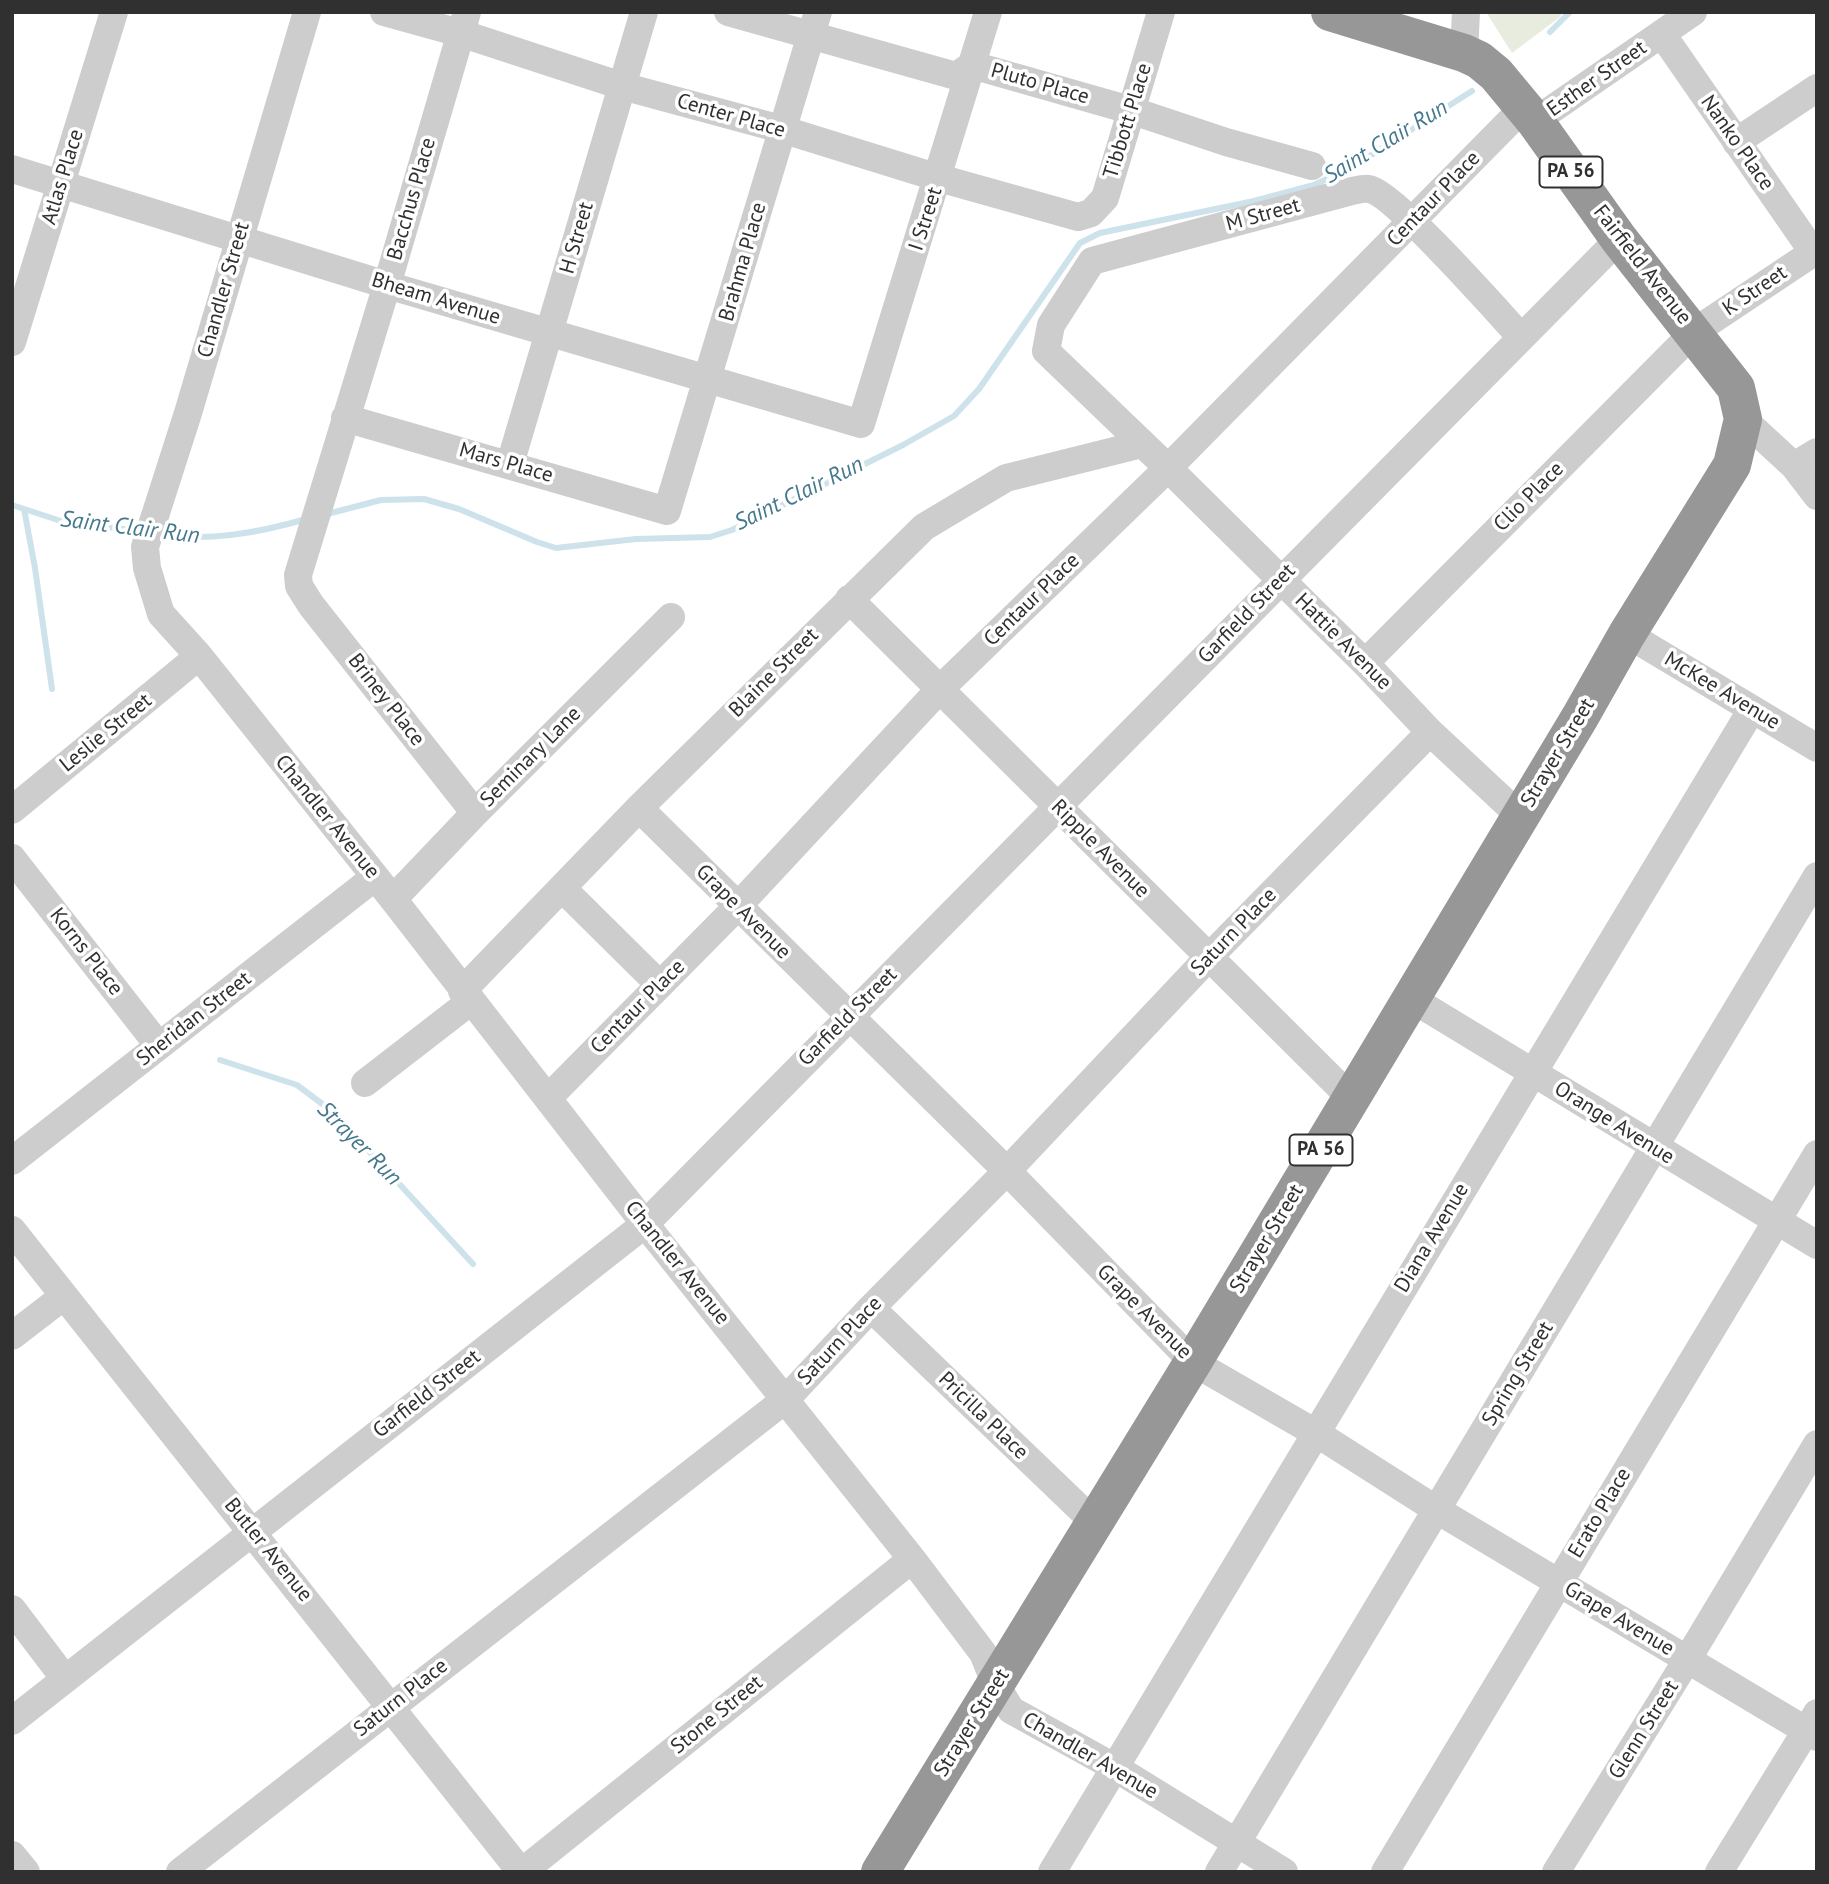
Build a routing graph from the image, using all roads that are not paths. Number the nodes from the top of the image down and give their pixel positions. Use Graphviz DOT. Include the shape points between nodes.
graph roads {
  1 [pos="114,12"];
  2 [pos="307,12"];
  3 [pos="384,12"];
  4 [pos="644,12"];
  5 [pos="728,12"];
  6 [pos="988,12"];
  7 [pos="1161,12"];
  8 [pos="1330,12"];
  9 [pos="1466,12"];
  10 [pos="1693,12"];
  11 [pos="463,22"];
  12 [pos="814,24"];
  13 [pos="1661,34"];
  14 [pos="1464,53"];
  15 [pos="972,65"];
  16 [pos="622,86"];
  17 [pos="1817,88"];
  18 [pos="1130,110"];
  19 [pos="1529,115"];
  20 [pos="781,130"];
  21 [pos="1736,142"];
  22 [pos="1312,166"];
  23 [pos="12,169"];
  24 [pos="939,178"];
  25 [pos="60,184"];
  26 [pos="1078,217"];
  27 [pos="1412,222"];
  28 [pos="239,237"];
  29 [pos="1619,239"];
  30 [pos="1815,251"];
  31 [pos="387,285"];
  32 [pos="549,332"];
  33 [pos="1694,332"];
  34 [pos="1521,337"];
  35 [pos="12,342"];
  36 [pos="1046,351"];
  37 [pos="708,380"];
  38 [pos="345,418"];
  39 [pos="1743,419"];
  40 [pos="861,424"];
  41 [pos="1142,444"];
  42 [pos="1805,459"];
  43 [pos="510,464"];
  44 [pos="1168,468"];
  45 [pos="1817,496"];
  46 [pos="667,511"];
  47 [pos="146,557"];
  48 [pos="1280,580"];
  49 [pos="299,586"];
  50 [pos="849,599"];
  51 [pos="671,617"];
  52 [pos="1627,634"];
  53 [pos="199,656"];
  54 [pos="1365,663"];
  55 [pos="939,690"];
  56 [pos="1752,709"];
  57 [pos="1430,732"];
  58 [pos="1817,748"];
  59 [pos="1058,807"];
  60 [pos="639,808"];
  61 [pos="12,810"];
  62 [pos="475,813"];
  63 [pos="1520,816"];
  64 [pos="12,858"];
  65 [pos="1817,876"];
  66 [pos="375,877"];
  67 [pos="562,888"];
  68 [pos="393,899"];
  69 [pos="737,907"];
  70 [pos="1209,957"];
  71 [pos="660,985"];
  72 [pos="466,996"];
  73 [pos="1412,999"];
  74 [pos="848,1016"];
  75 [pos="159,1046"];
  76 [pos="1532,1071"];
  77 [pos="365,1083"];
  78 [pos="548,1098"];
  79 [pos="1352,1099"];
  80 [pos="1653,1147"];
  81 [pos="1817,1154"];
  82 [pos="12,1161"];
  83 [pos="1007,1171"];
  84 [pos="1777,1222"];
  85 [pos="645,1224"];
  86 [pos="12,1230"];
  87 [pos="1817,1245"];
  88 [pos="64,1296"];
  89 [pos="871,1308"];
  90 [pos="12,1336"];
  91 [pos="1193,1362"];
  92 [pos="786,1399"];
  93 [pos="1316,1433"];
  94 [pos="1817,1444"];
  95 [pos="1437,1510"];
  96 [pos="1095,1523"];
  97 [pos="253,1531"];
  98 [pos="912,1559"];
  99 [pos="1558,1582"];
  100 [pos="12,1609"];
  101 [pos="1687,1660"];
  102 [pos="65,1679"];
  103 [pos="996,1685"];
  104 [pos="391,1705"];
  105 [pos="12,1721"];
  106 [pos="1813,1727"];
  107 [pos="1114,1768"];
  108 [pos="1236,1843"];
  109 [pos="12,1855"];
  110 [pos="26,1872"];
  111 [pos="180,1872"];
  112 [pos="522,1872"];
  113 [pos="880,1872"];
  114 [pos="1052,1872"];
  115 [pos="1219,1872"];
  116 [pos="1284,1872"];
  117 [pos="1385,1872"];
  118 [pos="1556,1872"];
  119 [pos="1719,1872"];
  1 -- 25 [label="street, Atlas Place"];
  2 -- 28 [label="street, Chandler Street"];
  3 -- 11 [label="street, Center Place"];
  4 -- 16 [label="street, H Street"];
  5 -- 12 [label="street, Pluto Place"];
  6 -- 15 [label="street, I Street"];
  7 -- 18 [label="street, Tibbott Place"];
  8 -- 14 [label="highway, Fairfield Avenue / PA 56"];
  9 -- 14 [label="street"];
  10 -- 13 [label="street, Esther Street"];
  11 -- 16 [label="street, Center Place"];
  11 -- 31 [label="street, Bacchus Place"];
  12 -- 15 [label="street, Pluto Place" via="956,76"];
  12 -- 20 [label="street, Brahma Place"];
  13 -- 19 [label="street, Esther Street"];
  13 -- 21 [label="street, Nanko Place"];
  14 -- 19 [label="highway, Fairfield Avenue / PA 56" via="1496,74"];
  15 -- 18 [label="street, Pluto Place"];
  15 -- 24 [label="street, I Street"];
  16 -- 20 [label="street, Center Place"];
  16 -- 32 [label="street, H Street"];
  17 -- 21 [label="street"];
  18 -- 22 [label="street, Pluto Place"];
  18 -- 26 [label="street, Tibbott Place" via="1105,198 1091,213"];
  19 -- 27 [label="street, Centaur Place"];
  19 -- 29 [label="highway, Fairfield Avenue / PA 56"];
  20 -- 24 [label="street, Center Place"];
  20 -- 37 [label="street, Brahma Place"];
  21 -- 30 [label="street, Nanko Place"];
  23 -- 25 [label="street, Bheam Avenue"];
  24 -- 26 [label="street, Center Place"];
  24 -- 40 [label="street, I Street"];
  25 -- 28 [label="street, Bheam Avenue"];
  25 -- 35 [label="street, Atlas Place"];
  27 -- 34 [label="street, M Street"];
  27 -- 36 [label="street, M Street" via="1369,189 1352,191 1092,261 1051,325"];
  27 -- 44 [label="street, Centaur Place"];
  28 -- 31 [label="street, Bheam Avenue"];
  28 -- 47 [label="street, Chandler Street"];
  29 -- 33 [label="highway, Fairfield Avenue / PA 56"];
  29 -- 34 [label="street, Garfield Street"];
  30 -- 33 [label="street, K Street"];
  31 -- 32 [label="street, Bheam Avenue"];
  31 -- 38 [label="street, Bacchus Place"];
  32 -- 37 [label="street, Bheam Avenue"];
  32 -- 43 [label="street, H Street"];
  33 -- 39 [label="highway, Fairfield Avenue / PA 56" via="1736,388"];
  33 -- 54 [label="street, Clio Place"];
  34 -- 48 [label="street, Garfield Street"];
  36 -- 41 [label="street, Hattie Avenue"];
  37 -- 40 [label="street, Bheam Avenue"];
  37 -- 46 [label="street, Brahma Place"];
  38 -- 43 [label="street, Mars Place"];
  38 -- 49 [label="street, Bacchus Place" via="298,575"];
  39 -- 42 [label="street"];
  39 -- 52 [label="highway, Strayer Street / PA 56" via="1732,465"];
  41 -- 44 [label="street, Hattie Avenue"];
  41 -- 50 [label="street, Blaine Street" via="1006,478 924,527"];
  42 -- 45 [label="street"];
  43 -- 46 [label="street, Mars Place"];
  44 -- 48 [label="street, Hattie Avenue"];
  44 -- 55 [label="street, Centaur Place"];
  47 -- 53 [label="street, Chandler Avenue" via="162,614"];
  48 -- 54 [label="street, Hattie Avenue"];
  48 -- 59 [label="street, Garfield Street"];
  49 -- 62 [label="street, Briney Place"];
  50 -- 55 [label="street, Ripple Avenue"];
  50 -- 60 [label="street, Blaine Street"];
  51 -- 62 [label="street, Seminary Lane"];
  52 -- 56 [label="street, McKee Avenue"];
  52 -- 63 [label="highway, Strayer Street / PA 56"];
  53 -- 61 [label="street, Leslie Street"];
  53 -- 66 [label="street, Chandler Avenue"];
  54 -- 57 [label="street, Hattie Avenue"];
  55 -- 59 [label="street, Ripple Avenue"];
  55 -- 69 [label="street, Centaur Place"];
  56 -- 58 [label="street, McKee Avenue"];
  56 -- 76 [label="street, Diana Avenue"];
  57 -- 63 [label="street, Hattie Avenue"];
  57 -- 70 [label="street, Saturn Place"];
  59 -- 70 [label="street, Ripple Avenue"];
  59 -- 74 [label="street, Garfield Street"];
  60 -- 67 [label="street, Blaine Street"];
  60 -- 69 [label="street, Grape Avenue"];
  62 -- 68 [label="street, Seminary Lane"];
  63 -- 73 [label="highway, Strayer Street / PA 56"];
  64 -- 75 [label="street, Korns Place"];
  65 -- 80 [label="street, Spring Street"];
  66 -- 68 [label="street, Chandler Avenue"];
  66 -- 75 [label="street, Sheridan Street"];
  67 -- 71 [label="street"];
  67 -- 72 [label="street, Blaine Street"];
  68 -- 72 [label="street, Chandler Avenue"];
  69 -- 71 [label="street, Centaur Place"];
  69 -- 74 [label="street, Grape Avenue"];
  70 -- 79 [label="street, Ripple Avenue"];
  70 -- 83 [label="street, Saturn Place"];
  71 -- 78 [label="street, Centaur Place"];
  72 -- 77 [label="street, Blaine Street"];
  72 -- 78 [label="street, Chandler Avenue"];
  73 -- 76 [label="street, Orange Avenue"];
  73 -- 79 [label="highway, Strayer Street / PA 56"];
  74 -- 83 [label="street, Grape Avenue"];
  74 -- 85 [label="street, Garfield Street"];
  75 -- 82 [label="street, Sheridan Street"];
  76 -- 80 [label="street, Orange Avenue"];
  76 -- 93 [label="street, Diana Avenue"];
  78 -- 85 [label="street, Chandler Avenue"];
  79 -- 91 [label="highway, Strayer Street / PA 56"];
  80 -- 84 [label="street, Orange Avenue"];
  80 -- 95 [label="street, Spring Street"];
  81 -- 84 [label="street, Erato Place"];
  83 -- 89 [label="street, Saturn Place"];
  83 -- 91 [label="street, Grape Avenue"];
  84 -- 87 [label="street, Orange Avenue"];
  84 -- 99 [label="street, Erato Place"];
  85 -- 92 [label="street, Chandler Avenue"];
  85 -- 97 [label="street, Garfield Street"];
  86 -- 88 [label="street, Butler Avenue"];
  88 -- 90 [label="street"];
  88 -- 97 [label="street, Butler Avenue"];
  89 -- 92 [label="street, Saturn Place"];
  89 -- 96 [label="street, Pricilla Place"];
  91 -- 93 [label="street, Grape Avenue"];
  91 -- 96 [label="highway, Strayer Street / PA 56"];
  92 -- 98 [label="street, Chandler Avenue"];
  92 -- 104 [label="street, Saturn Place"];
  93 -- 95 [label="street, Grape Avenue"];
  93 -- 107 [label="street, Diana Avenue"];
  94 -- 101 [label="street, Glenn Street"];
  95 -- 99 [label="street, Grape Avenue"];
  95 -- 108 [label="street, Spring Street"];
  96 -- 103 [label="highway, Strayer Street / PA 56"];
  97 -- 102 [label="street, Garfield Street"];
  97 -- 104 [label="street, Butler Avenue"];
  98 -- 103 [label="street, Chandler Avenue" via="983,1653"];
  98 -- 112 [label="street, Stone Street"];
  99 -- 101 [label="street, Grape Avenue"];
  99 -- 117 [label="street, Erato Place"];
  100 -- 102 [label="street"];
  101 -- 106 [label="street, Grape Avenue"];
  101 -- 118 [label="street, Glenn Street"];
  102 -- 105 [label="street, Garfield Street"];
  103 -- 107 [label="street, Chandler Avenue" via="1011,1710"];
  103 -- 113 [label="highway, Strayer Street / PA 56"];
  104 -- 111 [label="street, Saturn Place"];
  104 -- 112 [label="street, Butler Avenue"];
  106 -- 119 [label="street"];
  107 -- 108 [label="street, Chandler Avenue"];
  107 -- 114 [label="street, Diana Avenue"];
  108 -- 115 [label="street, Spring Street"];
  108 -- 116 [label="street, Chandler Avenue"];
  109 -- 110 [label="street"];
}
